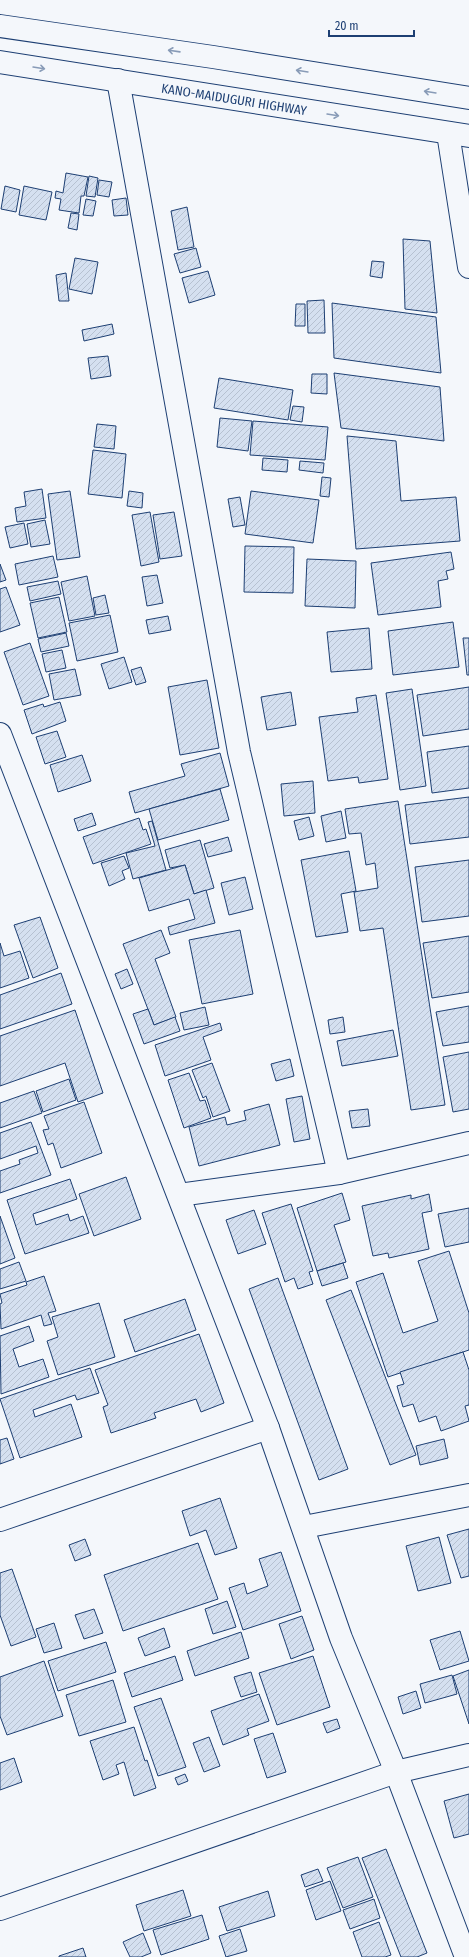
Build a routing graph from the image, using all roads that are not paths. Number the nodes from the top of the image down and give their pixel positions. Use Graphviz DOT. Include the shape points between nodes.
graph roads {
  1 [pos="0,26"];
  2 [pos="0,62"];
  3 [pos="118,80"];
  4 [pos="469,98"];
  5 [pos="448,133"];
  6 [pos="469,136"];
  7 [pos="469,267"];
  8 [pos="0,734"];
  9 [pos="7,775"];
  10 [pos="469,1143"];
  11 [pos="339,1173"];
  12 [pos="179,1195"];
  13 [pos="268,1428"];
  14 [pos="469,1495"];
  15 [pos="0,1520"];
  16 [pos="304,1527"];
  17 [pos="469,1755"];
  18 [pos="396,1772"];
  19 [pos="0,1909"];
  20 [pos="466,1957"];
  4 -- 1 [label="main road, one-way" via="213,56"];
  2 -- 3 [label="main road, KANO-MAIDUGURI HIGHWAY, one-way"];
  3 -- 5 [label="main road, KANO-MAIDUGURI HIGHWAY, one-way"];
  3 -- 11 [label="main road" via="239,752"];
  5 -- 6 [label="main road, KANO-MAIDUGURI HIGHWAY"];
  5 -- 7 [label="main road"];
  8 -- 9 [label="main road"];
  9 -- 12 [label="main road"];
  10 -- 11 [label="main road"];
  11 -- 12 [label="main road"];
  12 -- 13 [label="main road"];
  13 -- 15 [label="main road"];
  13 -- 16 [label="main road"];
  14 -- 16 [label="main road"];
  16 -- 18 [label="main road" via="341,1638"];
  17 -- 18 [label="main road"];
  18 -- 19 [label="main road"];
  18 -- 20 [label="main road"];
}
